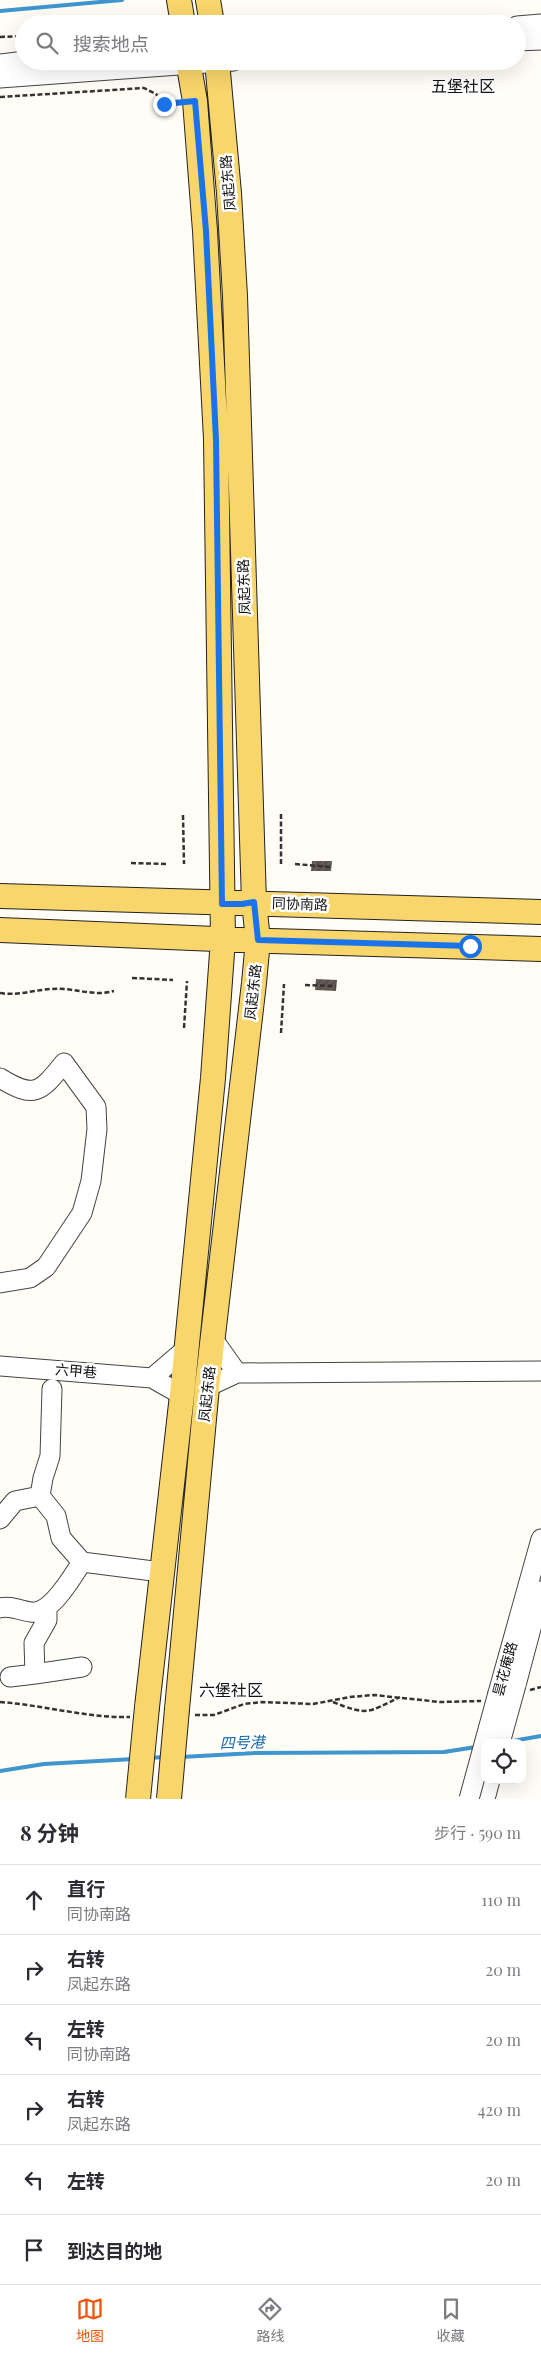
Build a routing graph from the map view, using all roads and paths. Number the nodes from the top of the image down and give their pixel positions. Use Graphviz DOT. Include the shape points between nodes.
graph roads {
  1 [pos="208,0"];
  2 [pos="210,15"];
  3 [pos="541,24"];
  4 [pos="526,25"];
  5 [pos="15,36"];
  6 [pos="0,37"];
  7 [pos="541,40"];
  8 [pos="526,41"];
  9 [pos="15,62"];
  10 [pos="0,64"];
  11 [pos="101,70"];
  12 [pos="190,70"];
  13 [pos="223,70"];
  14 [pos="0,78"];
  15 [pos="0,97"];
  16 [pos="195,101"];
  17 [pos="281,813"];
  18 [pos="183,815"];
  19 [pos="131,863"];
  20 [pos="167,864"];
  21 [pos="184,864"];
  22 [pos="281,864"];
  23 [pos="295,864"];
  24 [pos="332,866"];
  25 [pos="0,896"];
  26 [pos="254,902"];
  27 [pos="222,904"];
  28 [pos="541,912"];
  29 [pos="0,930"];
  30 [pos="223,939"];
  31 [pos="258,940"];
  32 [pos="541,949"];
  33 [pos="132,978"];
  34 [pos="173,980"];
  35 [pos="187,981"];
  36 [pos="284,984"];
  37 [pos="305,985"];
  38 [pos="336,986"];
  39 [pos="114,991"];
  40 [pos="0,993"];
  41 [pos="184,1028"];
  42 [pos="281,1033"];
  43 [pos="0,1078"];
  44 [pos="0,1284"];
  45 [pos="213,1339"];
  46 [pos="186,1349"];
  47 [pos="0,1366"];
  48 [pos="541,1371"];
  49 [pos="237,1373"];
  50 [pos="152,1378"];
  51 [pos="207,1387"];
  52 [pos="52,1389"];
  53 [pos="182,1395"];
  54 [pos="40,1496"];
  55 [pos="0,1519"];
  56 [pos="541,1539"];
  57 [pos="82,1562"];
  58 [pos="162,1572"];
  59 [pos="541,1591"];
  60 [pos="0,1608"];
  61 [pos="47,1608"];
  62 [pos="82,1667"];
  63 [pos="35,1674"];
  64 [pos="10,1677"];
  65 [pos="541,1687"];
  66 [pos="522,1688"];
  67 [pos="400,1697"];
  68 [pos="491,1697"];
  69 [pos="332,1701"];
  70 [pos="0,1702"];
  71 [pos="143,1712"];
  72 [pos="181,1712"];
  73 [pos="502,1739"];
  74 [pos="489,1784"];
  75 [pos="138,1799"];
  76 [pos="169,1799"];
  77 [pos="469,1799"];
  78 [pos="485,1799"];
  1 -- 2 [label="main road"];
  3 -- 4 [label="street"];
  5 -- 6 [label="path"];
  7 -- 8 [label="street"];
  9 -- 10 [label="street"];
  11 -- 14 [label="street"];
  12 -- 16 [label="main road, 凤起东路"];
  13 -- 26 [label="main road, 凤起东路" via="235,296"];
  15 -- 16 [label="path" via="144,88 156,94 164,104"];
  16 -- 27 [label="main road, 凤起东路" via="206,231 216,440"];
  17 -- 22 [label="path"];
  18 -- 21 [label="path"];
  19 -- 20 [label="path"];
  23 -- 24 [label="path"];
  25 -- 27 [label="main road, 同协南路"];
  26 -- 27 [label="main road, 同协南路"];
  26 -- 28 [label="main road, 同协南路"];
  26 -- 31 [label="main road, 凤起东路"];
  27 -- 30 [label="main road, 凤起东路"];
  29 -- 30 [label="main road"];
  30 -- 31 [label="main road"];
  30 -- 46 [label="main road, 凤起东路" via="213,1078"];
  31 -- 32 [label="main road"];
  31 -- 45 [label="main road, 凤起东路"];
  33 -- 34 [label="path"];
  35 -- 41 [label="path"];
  36 -- 42 [label="path"];
  37 -- 38 [label="path"];
  39 -- 40 [label="path" via="96,994 53,988"];
  43 -- 44 [label="street" via="28,1092 38,1090 50,1082 64,1063 96,1107 97,1129 90,1181 82,1213 73,1229 46,1267 30,1278"];
  45 -- 49 [label="street"];
  45 -- 51 [label="main road, 凤起东路"];
  46 -- 50 [label="street"];
  46 -- 53 [label="main road, 凤起东路"];
  47 -- 50 [label="street, 六甲巷"];
  48 -- 49 [label="street"];
  49 -- 51 [label="street"];
  50 -- 53 [label="street, 六甲巷"];
  51 -- 72 [label="main road, 凤起东路"];
  52 -- 54 [label="street" via="50,1456"];
  53 -- 58 [label="main road, 凤起东路"];
  54 -- 55 [label="street" via="15,1501"];
  54 -- 57 [label="street" via="56,1516 61,1538"];
  56 -- 68 [label="street, 昙花庵路"];
  57 -- 58 [label="street"];
  57 -- 61 [label="street"];
  58 -- 71 [label="main road, 凤起东路"];
  59 -- 66 [label="street, 昙花庵路"];
  60 -- 61 [label="street" via="17,1608 33,1613"];
  61 -- 63 [label="street" via="47,1620 34,1643"];
  62 -- 63 [label="street"];
  63 -- 64 [label="street"];
  65 -- 66 [label="path"];
  66 -- 73 [label="street, 昙花庵路, bridge"];
  67 -- 68 [label="path" via="474,1703"];
  67 -- 69 [label="path" via="374,1695"];
  67 -- 69 [label="path" via="368,1711 356,1711"];
  68 -- 77 [label="street, 昙花庵路, bridge"];
  69 -- 72 [label="path" via="244,1704 214,1715"];
  70 -- 71 [label="path" via="111,1717"];
  71 -- 75 [label="main road, 凤起东路, bridge"];
  72 -- 76 [label="main road, 凤起东路, bridge"];
  74 -- 78 [label="street"];
}
